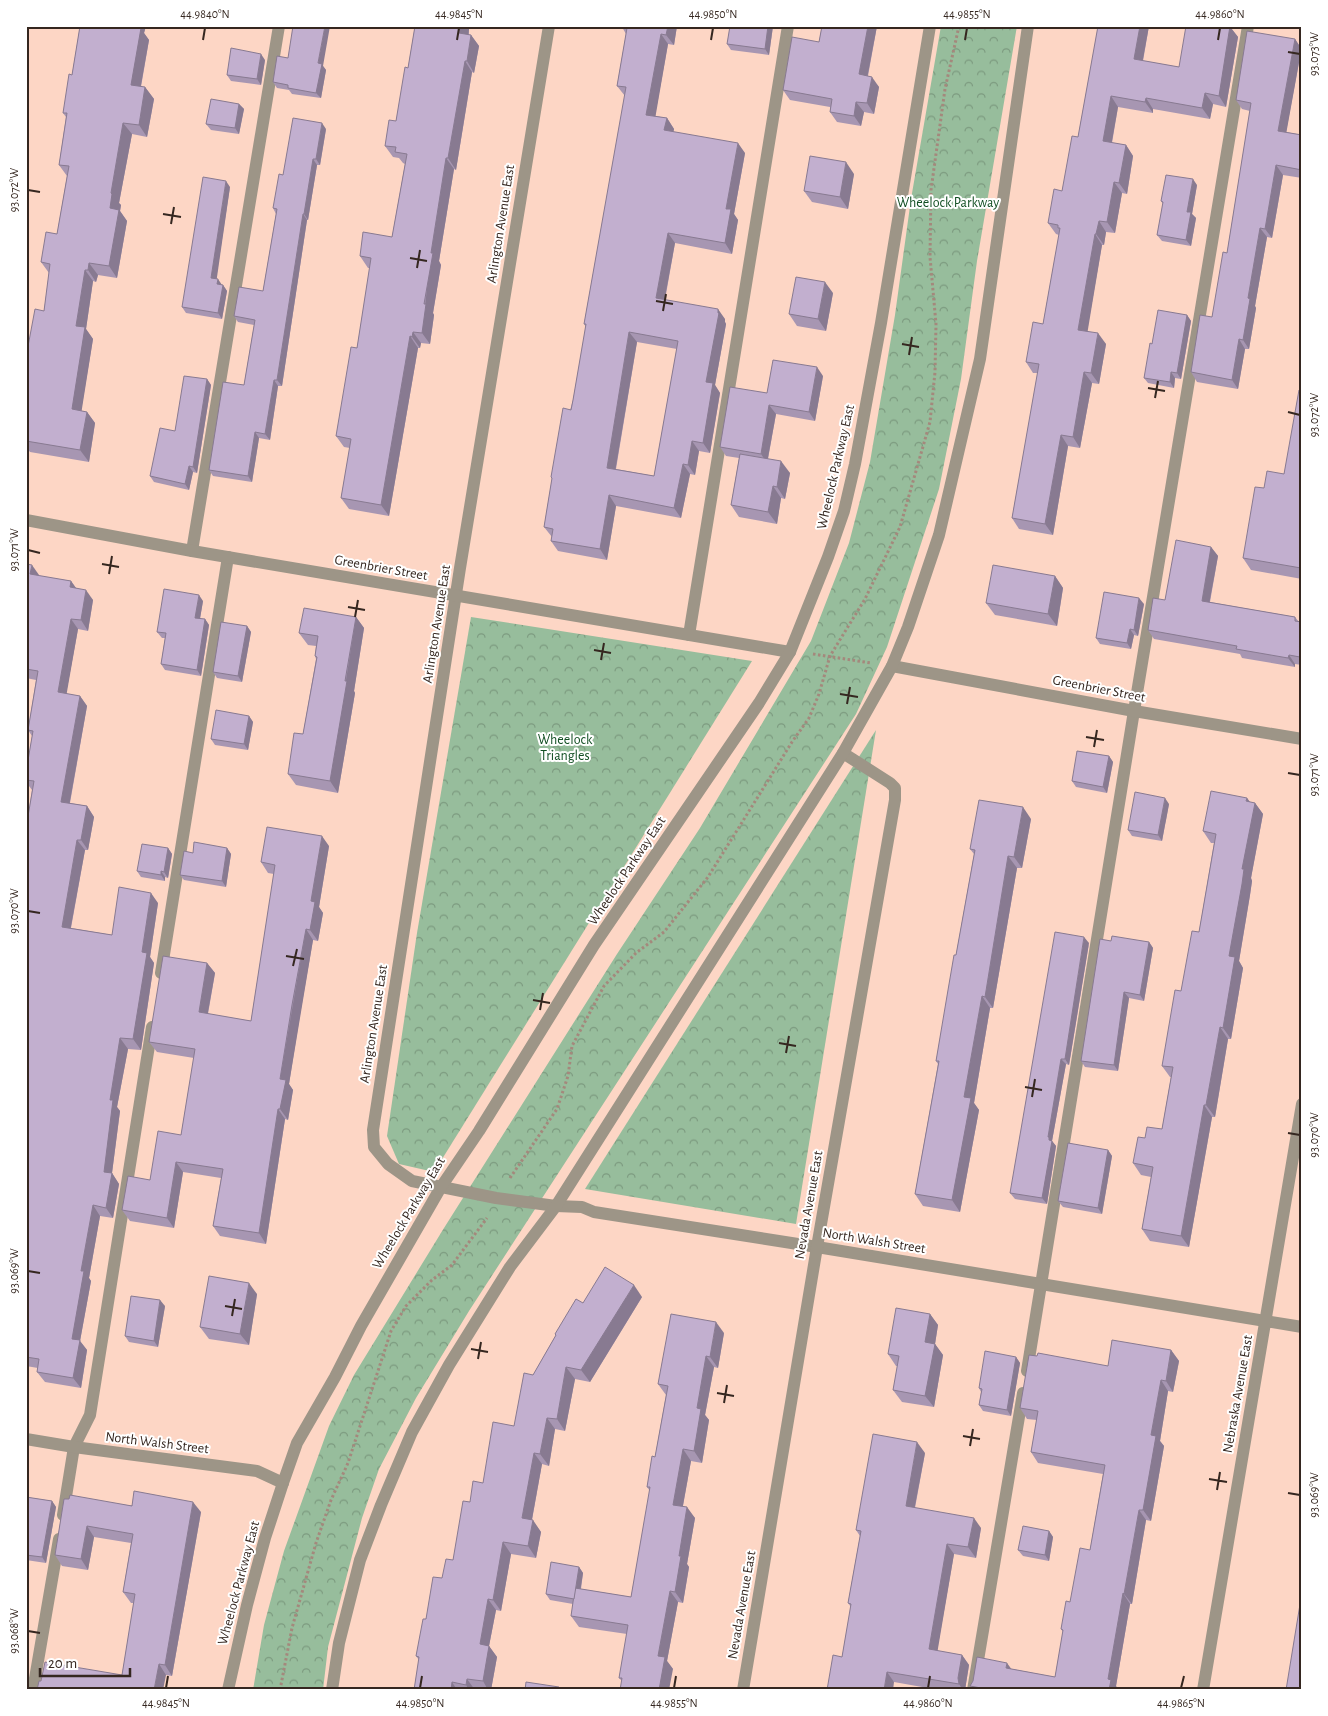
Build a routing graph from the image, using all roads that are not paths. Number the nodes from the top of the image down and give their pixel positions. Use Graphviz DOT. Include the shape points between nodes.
graph roads {
  1 [pos="279,26"];
  2 [pos="549,26"];
  3 [pos="788,26"];
  4 [pos="930,26"];
  5 [pos="1028,26"];
  6 [pos="1248,26"];
  7 [pos="26,520"];
  8 [pos="192,551"];
  9 [pos="228,557"];
  10 [pos="456,596"];
  11 [pos="689,635"];
  12 [pos="790,652"];
  13 [pos="892,666"];
  14 [pos="1134,710"];
  15 [pos="1302,739"];
  16 [pos="843,753"];
  17 [pos="160,981"];
  18 [pos="155,1011"];
  19 [pos="1302,1104"];
  20 [pos="441,1188"];
  21 [pos="556,1206"];
  22 [pos="817,1247"];
  23 [pos="1042,1284"];
  24 [pos="1266,1321"];
  25 [pos="1302,1327"];
  26 [pos="26,1439"];
  27 [pos="74,1447"];
  28 [pos="283,1483"];
  29 [pos="33,1690"];
  30 [pos="228,1690"];
  31 [pos="332,1690"];
  32 [pos="742,1690"];
  33 [pos="973,1690"];
  34 [pos="1203,1690"];
  1 -- 8 [label="street"];
  2 -- 10 [label="street, Arlington Avenue East"];
  3 -- 11 [label="street"];
  4 -- 12 [label="street, Wheelock Parkway East" via="855,464 844,511"];
  5 -- 13 [label="street" via="980,359 939,535"];
  6 -- 14 [label="street"];
  7 -- 8 [label="street, Greenbrier Street"];
  8 -- 9 [label="street, Greenbrier Street"];
  9 -- 10 [label="street, Greenbrier Street"];
  9 -- 17 [label="street"];
  10 -- 11 [label="street, Greenbrier Street"];
  10 -- 20 [label="street, Arlington Avenue East" via="373,1130 374,1147 388,1164 412,1181"];
  11 -- 12 [label="street, Greenbrier Street"];
  12 -- 20 [label="street, Wheelock Parkway East" via="759,703 594,945"];
  13 -- 14 [label="street, Greenbrier Street"];
  13 -- 16 [label="street"];
  14 -- 15 [label="street, Greenbrier Street"];
  14 -- 23 [label="street"];
  16 -- 21 [label="street"];
  16 -- 22 [label="street, Nevada Avenue East" via="890,783 896,794"];
  18 -- 27 [label="street" via="90,1415"];
  19 -- 24 [label="street, Nebraska Avenue East"];
  20 -- 21 [label="street, North Walsh Street"];
  20 -- 28 [label="street, Wheelock Parkway East" via="297,1443"];
  21 -- 22 [label="street, North Walsh Street" via="582,1206 594,1212"];
  21 -- 31 [label="street" via="510,1267 412,1432 360,1560 339,1643"];
  22 -- 23 [label="street, North Walsh Street"];
  22 -- 32 [label="street, Nevada Avenue East"];
  23 -- 24 [label="street, North Walsh Street"];
  23 -- 33 [label="street"];
  24 -- 25 [label="street, North Walsh Street"];
  24 -- 34 [label="street, Nebraska Avenue East"];
  26 -- 27 [label="street, North Walsh Street"];
  27 -- 28 [label="street, North Walsh Street" via="257,1471"];
  27 -- 29 [label="street"];
  28 -- 30 [label="street, Wheelock Parkway East" via="247,1605"];
}
